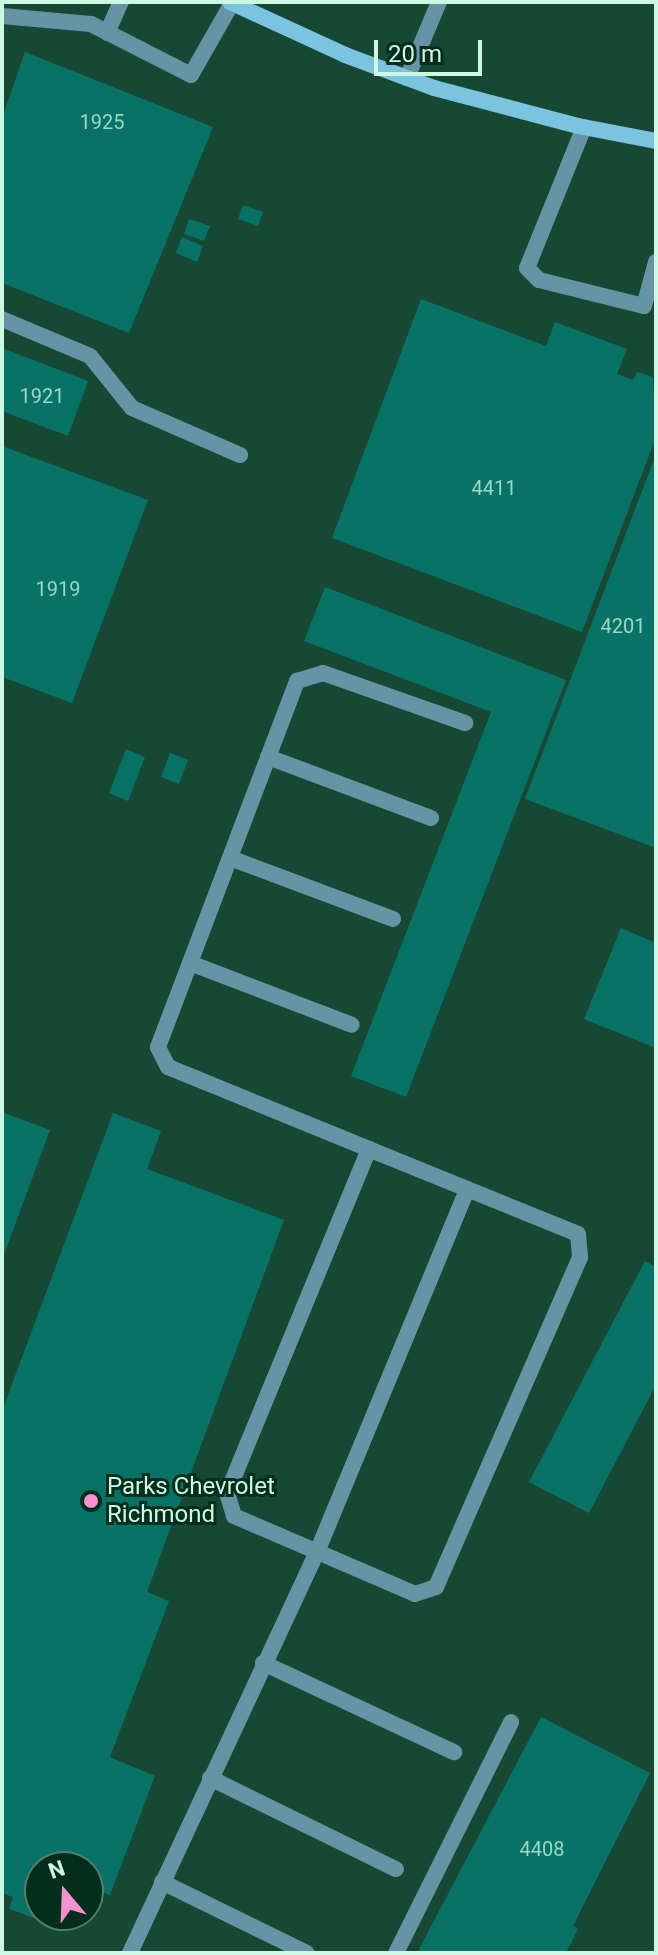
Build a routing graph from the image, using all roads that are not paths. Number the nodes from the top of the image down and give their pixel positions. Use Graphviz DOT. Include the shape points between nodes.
graph roads {
  1 [pos="121,2"];
  2 [pos="231,2"];
  3 [pos="439,2"];
  4 [pos="2,16"];
  5 [pos="107,33"];
  6 [pos="407,78"];
  7 [pos="584,127"];
  8 [pos="656,141"];
  9 [pos="656,262"];
  10 [pos="2,319"];
  11 [pos="240,455"];
  12 [pos="465,723"];
  13 [pos="268,757"];
  14 [pos="431,818"];
  15 [pos="230,858"];
  16 [pos="393,919"];
  17 [pos="190,963"];
  18 [pos="352,1025"];
  19 [pos="369,1149"];
  20 [pos="467,1189"];
  21 [pos="317,1552"];
  22 [pos="263,1663"];
  23 [pos="511,1722"];
  24 [pos="454,1752"];
  25 [pos="210,1778"];
  26 [pos="396,1869"];
  27 [pos="162,1882"];
  28 [pos="130,1953"];
  29 [pos="307,1953"];
  30 [pos="396,1953"];
  1 -- 5 [label="lane"];
  2 -- 5 [label="lane" via="191,75"];
  2 -- 6 [label="street"];
  3 -- 6 [label="lane"];
  4 -- 5 [label="lane" via="91,24"];
  6 -- 7 [label="street"];
  7 -- 8 [label="street"];
  7 -- 9 [label="lane" via="527,268 539,280 644,306"];
  10 -- 11 [label="lane" via="90,356 132,408"];
  12 -- 13 [label="lane" via="323,673 297,681"];
  13 -- 14 [label="lane"];
  13 -- 15 [label="lane"];
  15 -- 16 [label="lane"];
  15 -- 17 [label="lane"];
  17 -- 18 [label="lane"];
  17 -- 19 [label="lane" via="158,1047 168,1067"];
  19 -- 20 [label="lane"];
  19 -- 21 [label="lane" via="227,1493 234,1516"];
  20 -- 21 [label="lane"];
  20 -- 21 [label="lane" via="578,1234 580,1257 436,1587 415,1594"];
  21 -- 22 [label="lane"];
  22 -- 24 [label="lane"];
  22 -- 25 [label="lane"];
  23 -- 30 [label="lane"];
  25 -- 26 [label="lane"];
  25 -- 27 [label="lane"];
  27 -- 28 [label="lane"];
  27 -- 29 [label="lane"];
}
